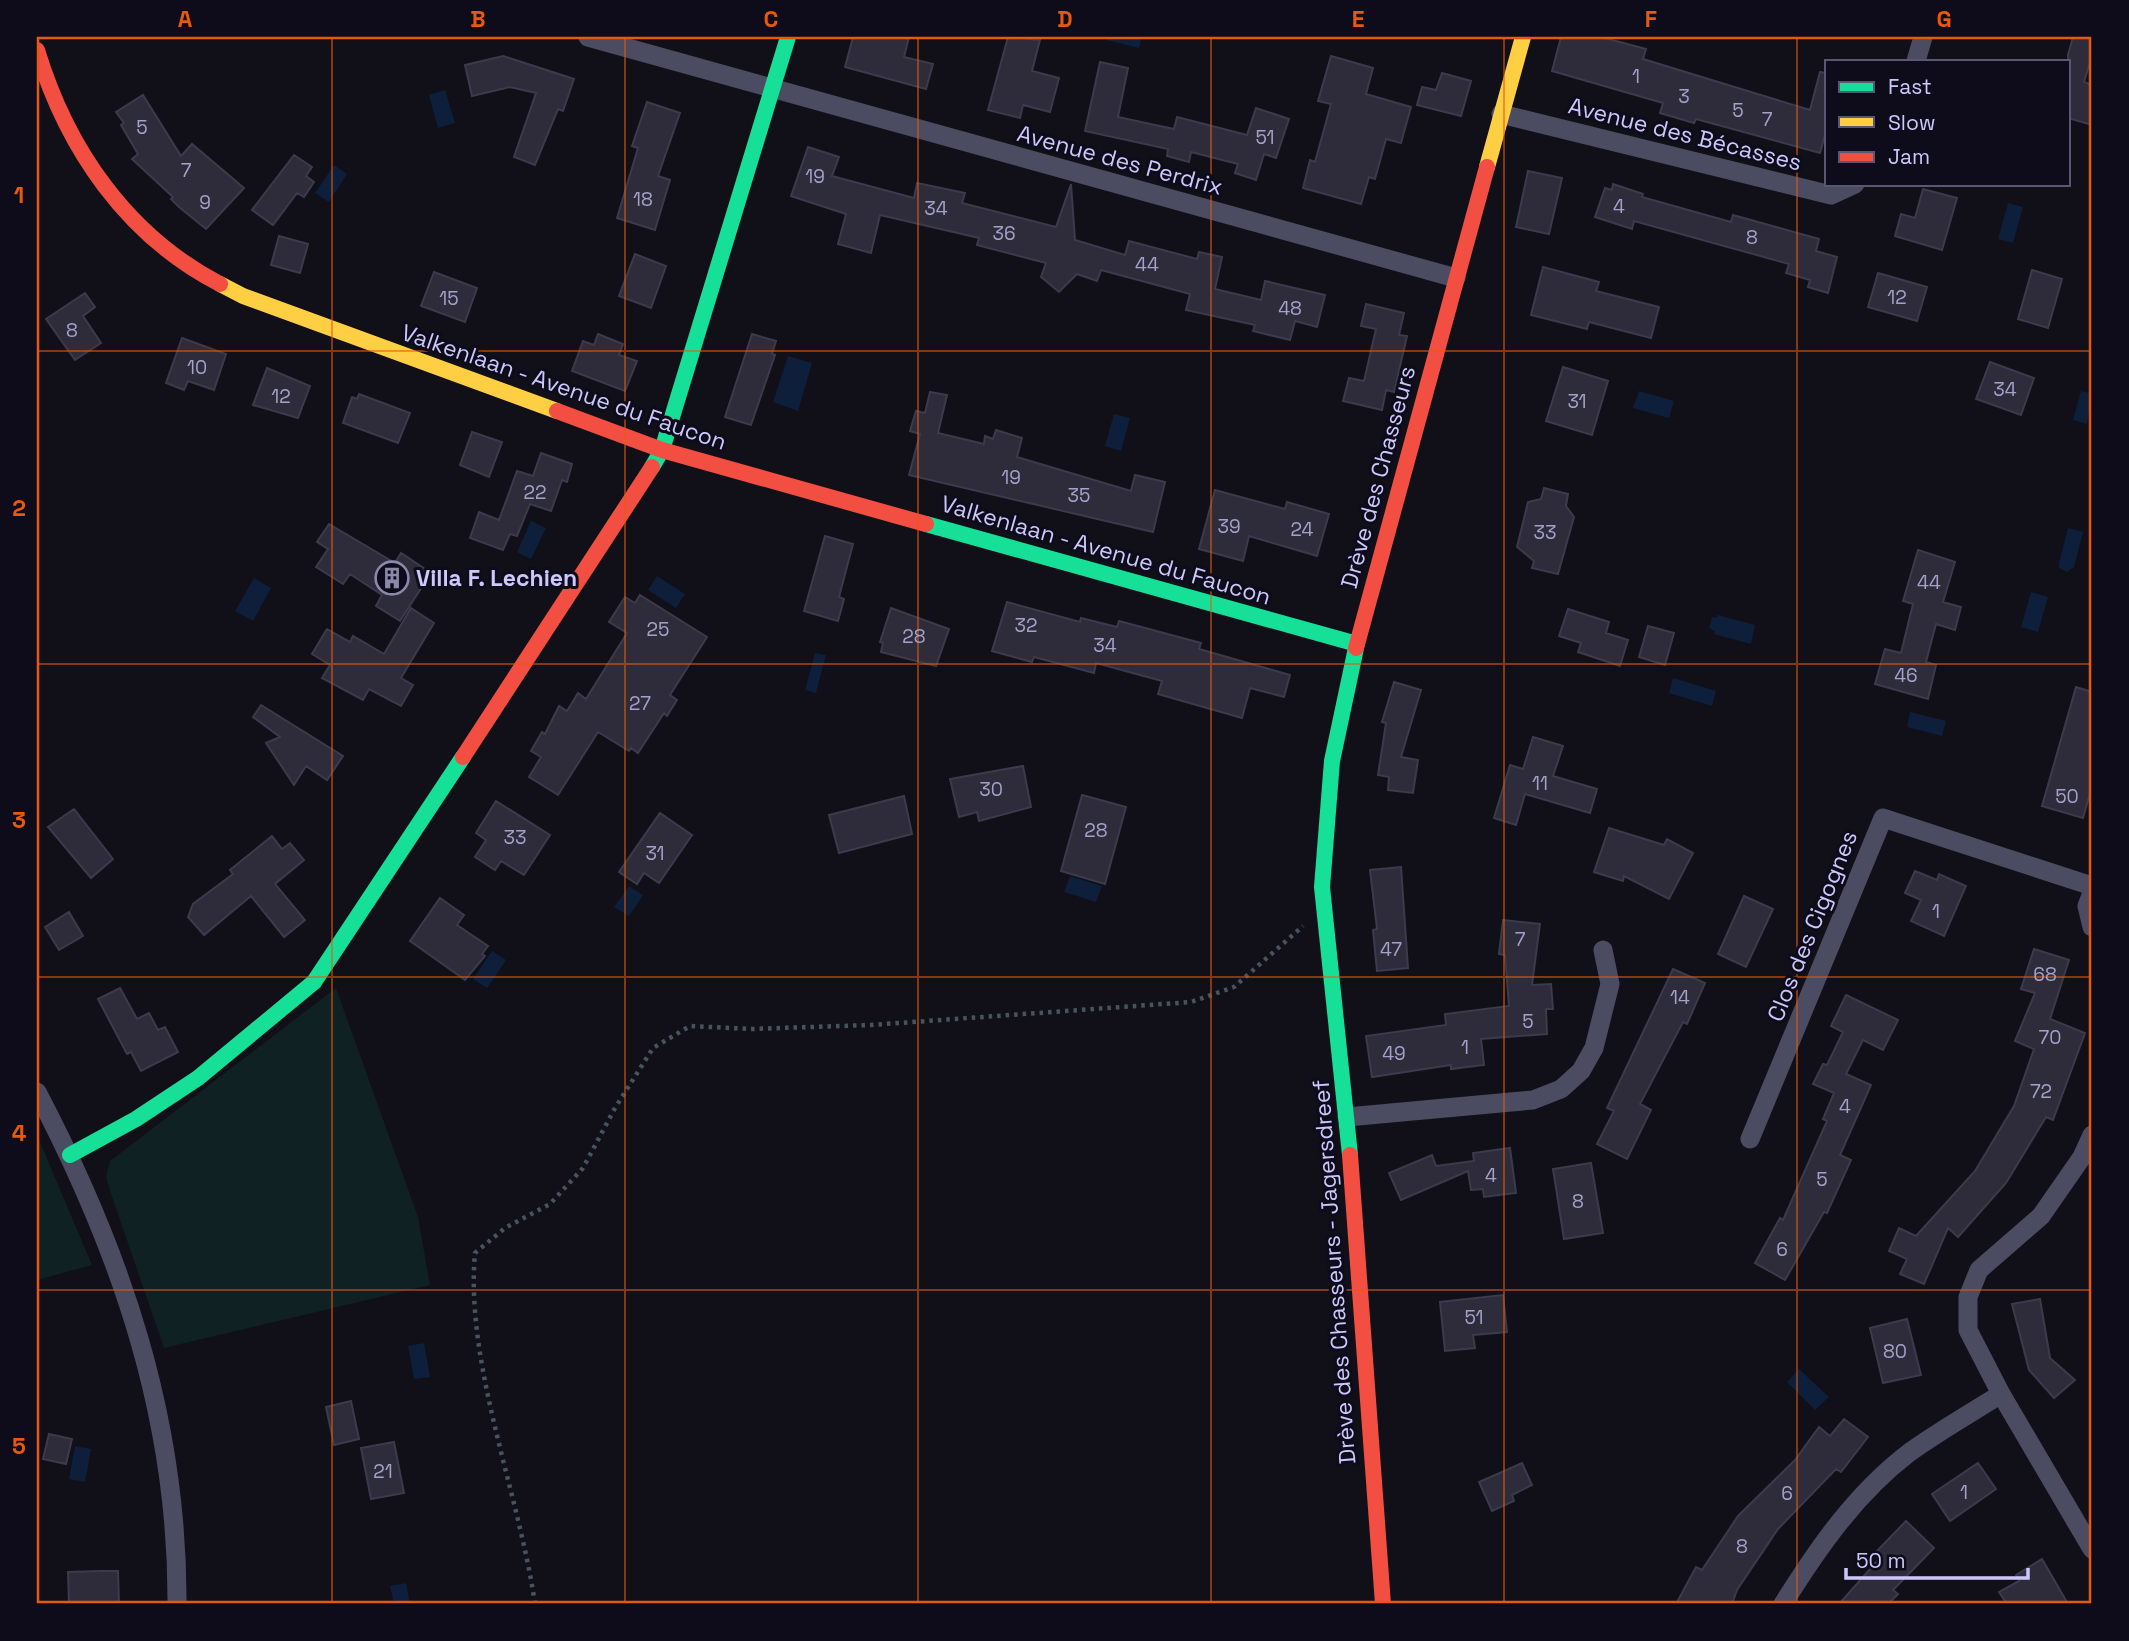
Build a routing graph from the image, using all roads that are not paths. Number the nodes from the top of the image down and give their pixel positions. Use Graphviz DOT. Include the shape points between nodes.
graph roads {
  1 [pos="588,37"];
  2 [pos="788,37"];
  3 [pos="1523,37"];
  4 [pos="1923,37"];
  5 [pos="37,50"];
  6 [pos="1916,60"];
  7 [pos="772,89"];
  8 [pos="1501,114"];
  9 [pos="1851,186"];
  10 [pos="1456,278"];
  11 [pos="662,450"];
  12 [pos="1357,644"];
  13 [pos="2092,886"];
  14 [pos="2092,893"];
  15 [pos="2092,927"];
  16 [pos="1326,936"];
  17 [pos="1603,950"];
  18 [pos="37,1092"];
  19 [pos="1347,1117"];
  20 [pos="2092,1135"];
  21 [pos="1750,1139"];
  22 [pos="70,1155"];
  23 [pos="2001,1394"];
  24 [pos="2092,1549"];
  25 [pos="177,1604"];
  26 [pos="1383,1604"];
  27 [pos="1783,1604"];
  1 -- 7 [label="street, Avenue des Perdrix"];
  2 -- 7 [label="street"];
  3 -- 8 [label="street, Drève des Chasseurs"];
  4 -- 6 [label="street"];
  5 -- 11 [label="street, Valkenlaan - Avenue du Faucon" via="47,88 92,172 157,242 185,264 243,296"];
  7 -- 10 [label="street, Avenue des Perdrix"];
  7 -- 11 [label="street"];
  8 -- 9 [label="street, Avenue des Bécasses" via="1831,195"];
  8 -- 10 [label="street, Drève des Chasseurs"];
  10 -- 12 [label="street, Drève des Chasseurs"];
  11 -- 12 [label="street, Valkenlaan - Avenue du Faucon"];
  11 -- 22 [label="street" via="314,982 211,1071"];
  12 -- 16 [label="street, Drève des Chasseurs" via="1332,761 1323,849"];
  13 -- 21 [label="street, Clos des Cigognes" via="1883,818"];
  14 -- 15 [label="street" via="2087,906"];
  16 -- 19 [label="street, Drève des Chasseurs - Jagersdreef"];
  17 -- 19 [label="street" via="1610,984 1594,1048 1581,1071 1561,1089 1533,1100"];
  18 -- 22 [label="street"];
  19 -- 26 [label="street, Drève des Chasseurs - Jagersdreef"];
  20 -- 23 [label="street" via="2041,1216 1979,1270 1968,1297 1968,1330"];
  22 -- 25 [label="street" via="123,1282 149,1368 167,1469"];
  23 -- 24 [label="street"];
  23 -- 27 [label="street" via="1910,1452 1877,1481 1822,1541"];
}
